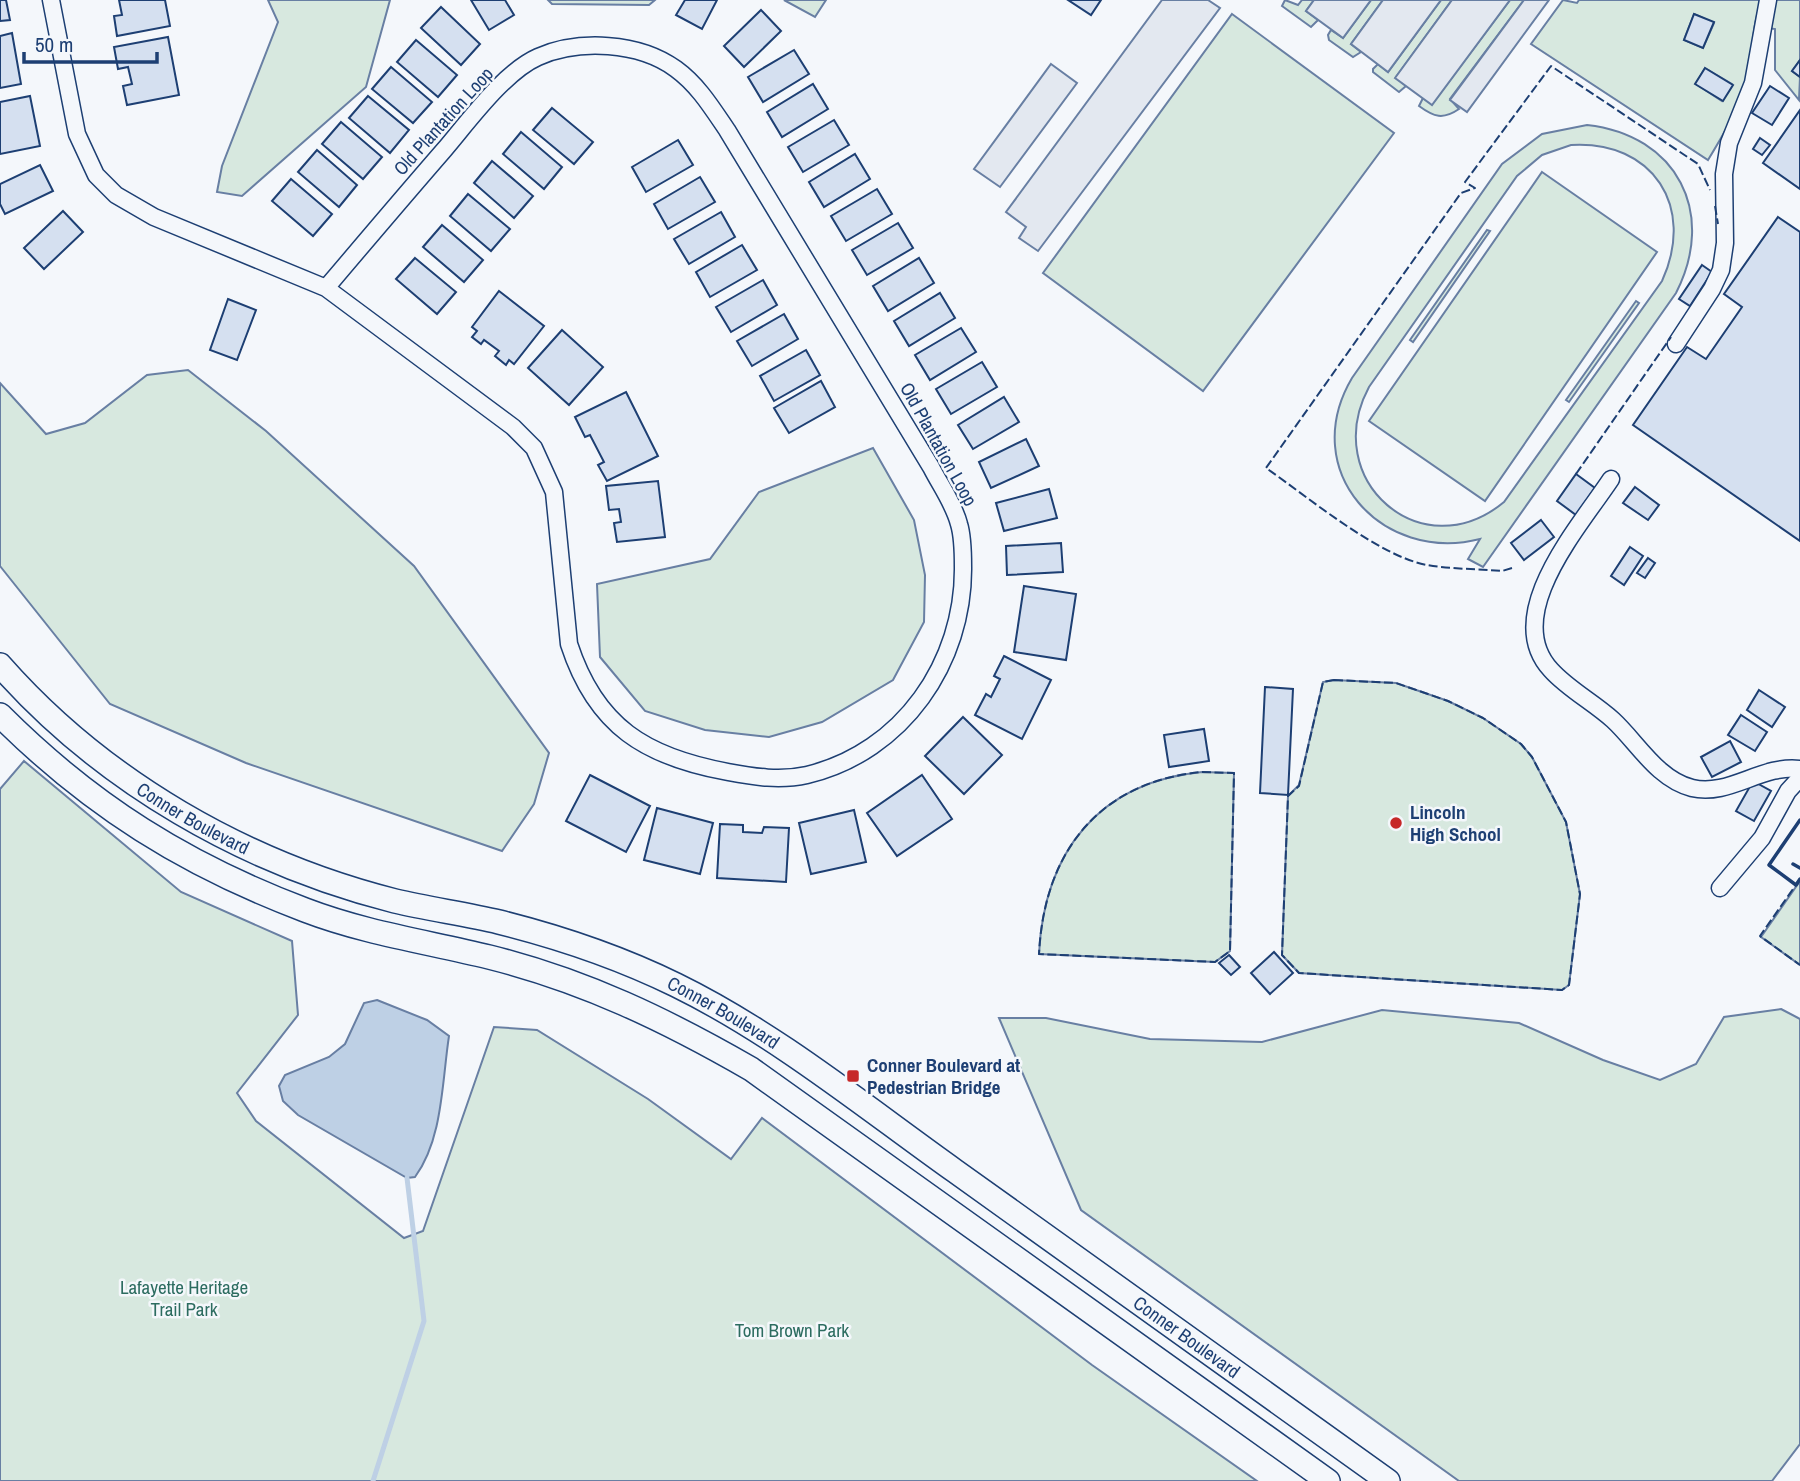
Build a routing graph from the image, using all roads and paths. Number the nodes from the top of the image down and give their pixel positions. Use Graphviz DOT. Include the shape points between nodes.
graph roads {
  1 [pos="51,0"];
  2 [pos="1768,0"];
  3 [pos="326,288"];
  4 [pos="1676,344"];
  5 [pos="1611,479"];
  6 [pos="0,665"];
  7 [pos="0,715"];
  8 [pos="1800,769"];
  9 [pos="1800,778"];
  10 [pos="1720,888"];
  11 [pos="827,1079"];
  12 [pos="807,1109"];
  13 [pos="1328,1481"];
  14 [pos="1388,1481"];
  1 -- 3 [label="street, Old Plantation Loop" via="77,134 96,176 135,209"];
  2 -- 4 [label="street" via="1753,83 1729,142 1721,270"];
  3 -- 3 [label="street, Old Plantation Loop" via="475,113 537,57 607,45 660,59 678,70 727,130 931,467 959,524 963,596 947,658 932,684 882,739 844,762 807,775 768,779 689,764 663,756 631,736 605,715 577,668 569,644 554,492 534,448 513,427"];
  5 -- 8 [label="street" via="1539,595 1533,628 1541,657 1551,671 1611,718 1638,749 1679,783 1707,789 1773,769"];
  6 -- 11 [label="main road, Conner Boulevard" via="104,761 241,848 308,875 502,923 621,960 727,1013"];
  7 -- 12 [label="main road, Conner Boulevard" via="97,801 213,872 307,911 491,958 610,995 751,1069"];
  9 -- 10 [label="street" via="1762,838"];
  11 -- 12 [label="main road"];
  11 -- 14 [label="main road, Conner Boulevard"];
  12 -- 13 [label="main road, Conner Boulevard"];
}
